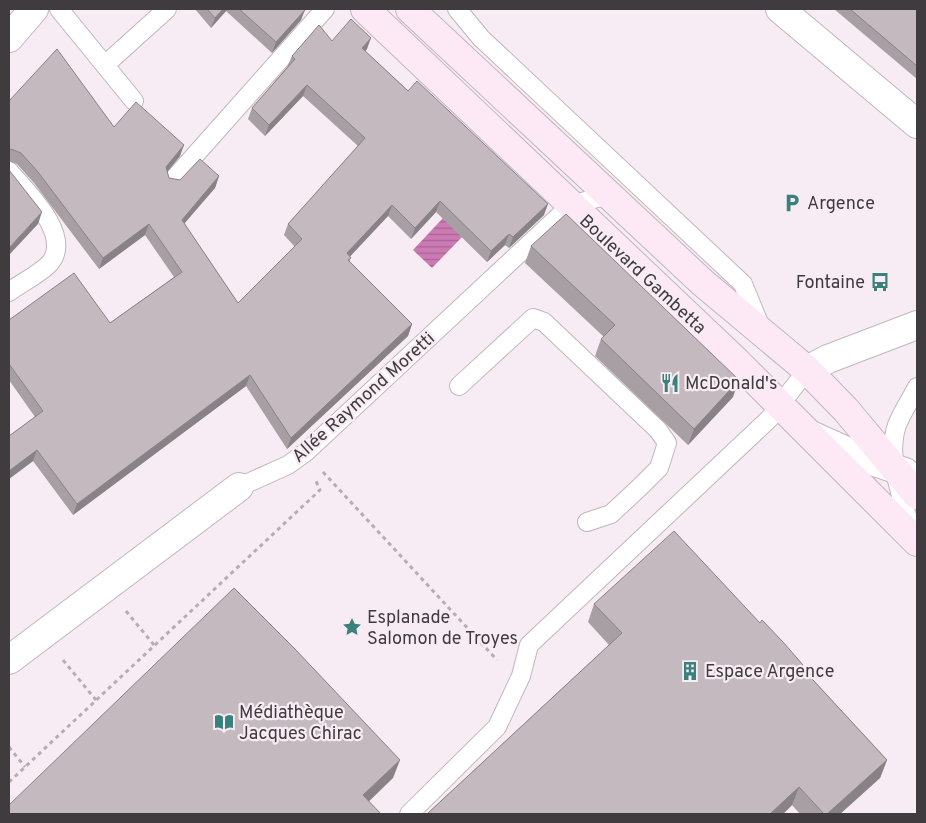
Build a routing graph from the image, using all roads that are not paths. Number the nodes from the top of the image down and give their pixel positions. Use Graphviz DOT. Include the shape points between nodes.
graph roads {
  1 [pos="34,9"];
  2 [pos="59,9"];
  3 [pos="167,9"];
  4 [pos="325,9"];
  5 [pos="365,9"];
  6 [pos="410,9"];
  7 [pos="457,9"];
  8 [pos="780,9"];
  9 [pos="9,38"];
  10 [pos="481,38"];
  11 [pos="459,55"];
  12 [pos="105,65"];
  13 [pos="134,101"];
  14 [pos="917,124"];
  15 [pos="9,171"];
  16 [pos="172,181"];
  17 [pos="608,195"];
  18 [pos="571,205"];
  19 [pos="9,292"];
  20 [pos="917,325"];
  21 [pos="762,331"];
  22 [pos="807,370"];
  23 [pos="459,386"];
  24 [pos="917,387"];
  25 [pos="775,411"];
  26 [pos="811,435"];
  27 [pos="906,472"];
  28 [pos="239,487"];
  29 [pos="917,495"];
  30 [pos="587,522"];
  31 [pos="916,540"];
  32 [pos="9,660"];
  33 [pos="409,814"];
  1 -- 9 [label="street"];
  2 -- 12 [label="lane"];
  3 -- 12 [label="lane"];
  4 -- 16 [label="lane"];
  5 -- 18 [label="main road, Boulevard Gambetta"];
  6 -- 11 [label="main road, Boulevard Gambetta"];
  7 -- 10 [label="lane"];
  8 -- 14 [label="street"];
  10 -- 11 [label="lane"];
  10 -- 21 [label="lane" via="743,284"];
  11 -- 17 [label="main road, Boulevard Gambetta"];
  12 -- 13 [label="lane"];
  15 -- 19 [label="lane" via="50,219 57,246 50,262"];
  17 -- 18 [label="lane, Allée Raymond Moretti"];
  17 -- 21 [label="main road, Boulevard Gambetta" via="703,283"];
  18 -- 25 [label="main road, Boulevard Gambetta"];
  18 -- 28 [label="lane, Allée Raymond Moretti" via="306,452 288,465"];
  20 -- 22 [label="street"];
  21 -- 22 [label="main road, Boulevard Gambetta"];
  22 -- 25 [label="lane"];
  22 -- 27 [label="main road, Boulevard Gambetta"];
  23 -- 30 [label="lane" via="533,318 544,322 658,430 667,443 658,468 611,514"];
  24 -- 27 [label="lane" via="897,426 894,447"];
  25 -- 26 [label="main road, Boulevard Gambetta"];
  25 -- 33 [label="lane" via="529,645 521,676 497,727"];
  26 -- 27 [label="street"];
  26 -- 31 [label="main road, Boulevard Gambetta"];
  27 -- 29 [label="main road, Boulevard Gambetta"];
  27 -- 31 [label="lane"];
  28 -- 32 [label="street, Allée Raymond Moretti"];
}
